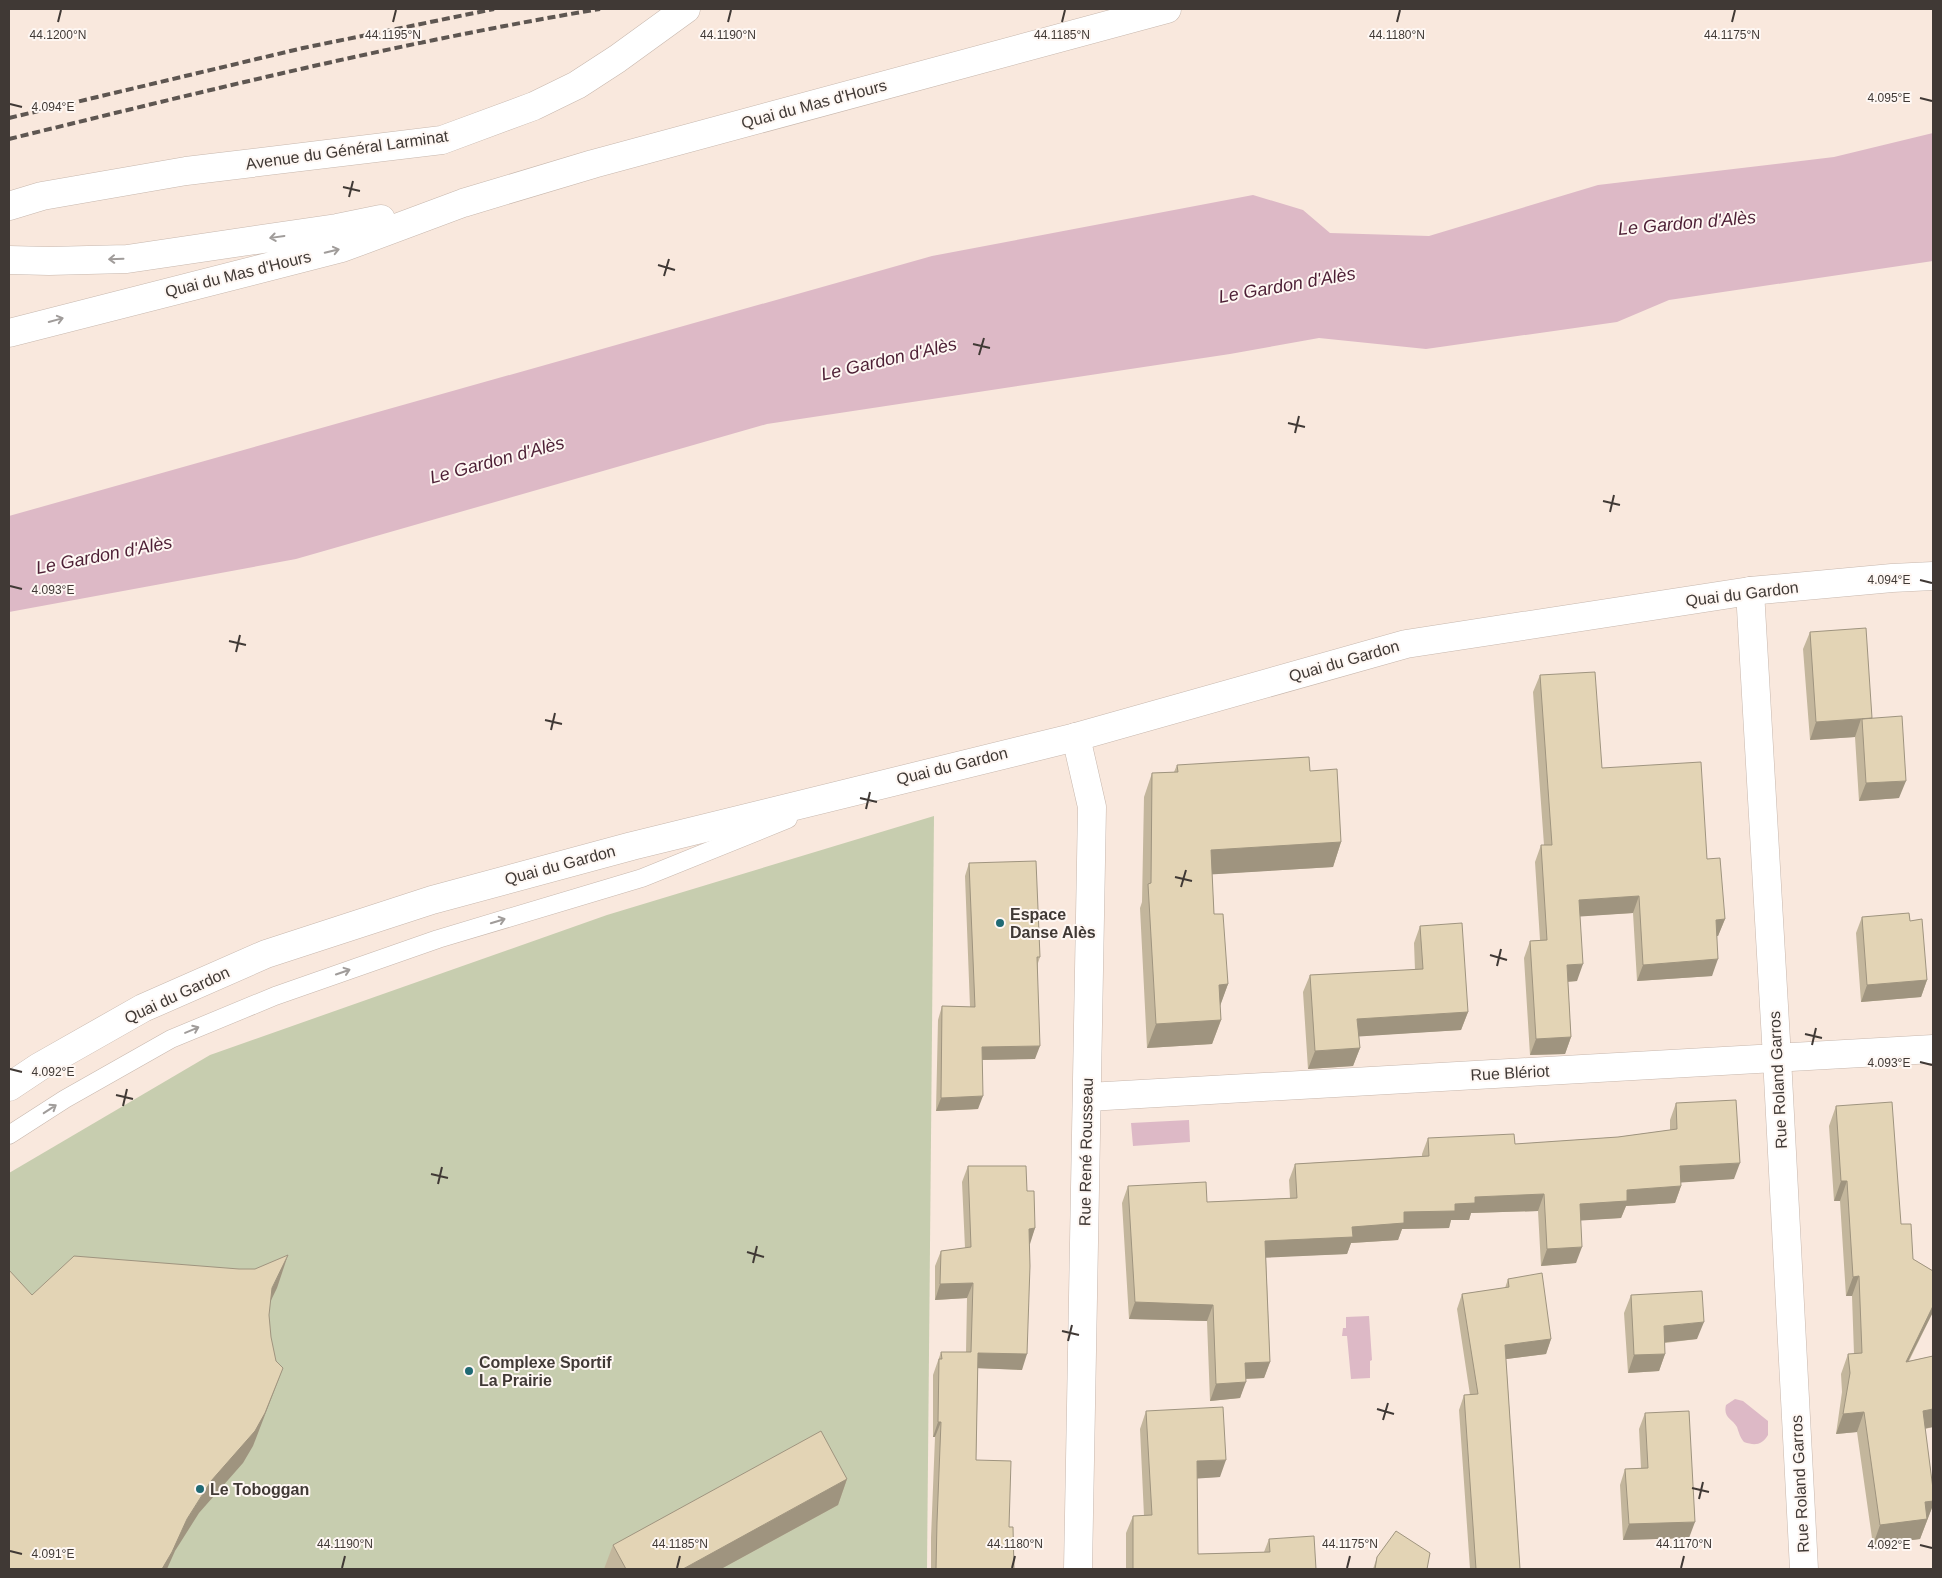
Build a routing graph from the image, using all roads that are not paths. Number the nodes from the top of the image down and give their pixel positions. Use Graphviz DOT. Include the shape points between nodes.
graph roads {
  1 [pos="686,9"];
  2 [pos="1167,9"];
  3 [pos="463,203"];
  4 [pos="9,206"];
  5 [pos="9,260"];
  6 [pos="9,333"];
  7 [pos="1933,576"];
  8 [pos="1750,591"];
  9 [pos="1076,737"];
  10 [pos="865,787"];
  11 [pos="1933,1049"];
  12 [pos="1777,1058"];
  13 [pos="9,1087"];
  14 [pos="1088,1097"];
  15 [pos="9,1135"];
  16 [pos="1078,1569"];
  17 [pos="1804,1569"];
  1 -- 4 [label="street, Avenue du Général Larminat" via="577,85 534,106 442,140 186,171 42,196"];
  2 -- 3 [label="street, Quai du Mas d'Hours" via="593,164"];
  3 -- 5 [label="street, Quai du Mas d'Hours, one-way" via="337,228 127,258"];
  6 -- 3 [label="street, Quai du Mas d'Hours, one-way" via="342,248"];
  7 -- 8 [label="street, Quai du Gardon"];
  8 -- 9 [label="street, Quai du Gardon" via="1406,644"];
  8 -- 12 [label="street, Rue Roland Garros"];
  9 -- 10 [label="street, Quai du Gardon"];
  9 -- 14 [label="street, Rue René Rousseau" via="1092,807"];
  10 -- 13 [label="street, Quai du Gardon" via="441,897 266,954 143,1008"];
  15 -- 10 [label="lane, one-way" via="171,1039 275,996 438,939 642,878"];
  11 -- 12 [label="street, Rue Blériot"];
  12 -- 14 [label="street, Rue Blériot"];
  12 -- 17 [label="street, Rue Roland Garros"];
  14 -- 16 [label="street, Rue René Rousseau"];
}
